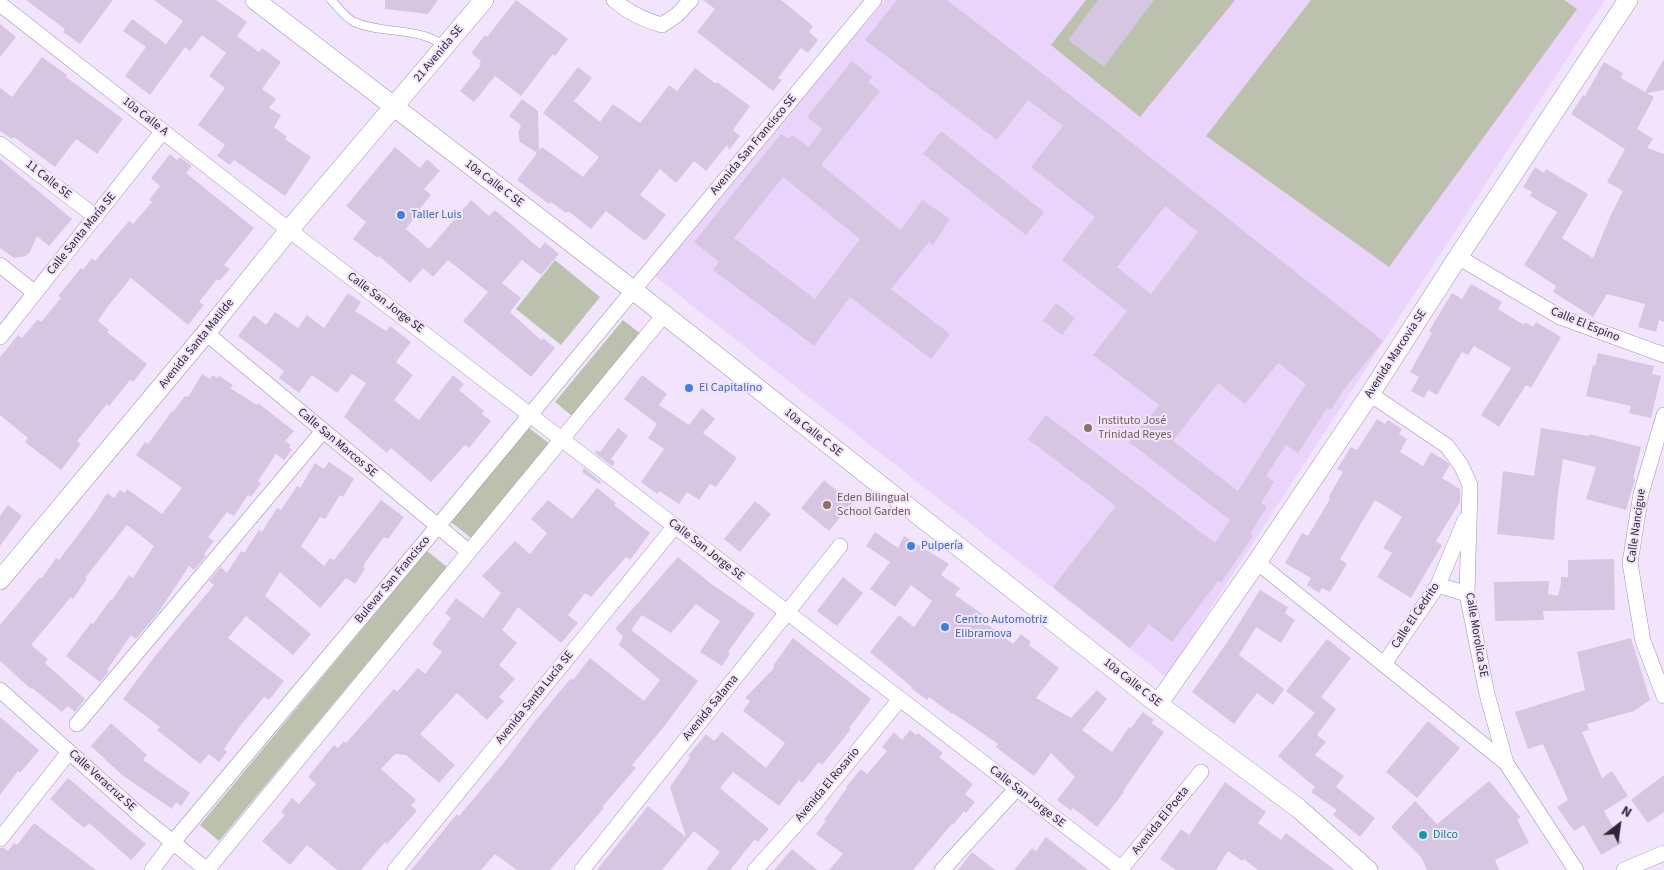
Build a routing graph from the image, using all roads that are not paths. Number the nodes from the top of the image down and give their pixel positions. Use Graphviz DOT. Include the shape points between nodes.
graph roads {
  1 [pos="255,0"];
  2 [pos="331,0"];
  3 [pos="484,0"];
  4 [pos="614,0"];
  5 [pos="691,0"];
  6 [pos="874,0"];
  7 [pos="1628,0"];
  8 [pos="0,4"];
  9 [pos="445,46"];
  10 [pos="394,107"];
  11 [pos="163,131"];
  12 [pos="0,144"];
  13 [pos="96,217"];
  14 [pos="289,230"];
  15 [pos="1458,257"];
  16 [pos="0,265"];
  17 [pos="633,290"];
  18 [pos="35,292"];
  19 [pos="664,316"];
  20 [pos="206,333"];
  21 [pos="0,337"];
  22 [pos="1664,355"];
  23 [pos="1370,394"];
  24 [pos="530,414"];
  25 [pos="1664,415"];
  26 [pos="323,432"];
  27 [pos="562,439"];
  28 [pos="1469,511"];
  29 [pos="438,526"];
  30 [pos="675,526"];
  31 [pos="840,546"];
  32 [pos="469,552"];
  33 [pos="1257,562"];
  34 [pos="0,580"];
  35 [pos="1438,585"];
  36 [pos="1467,594"];
  37 [pos="787,612"];
  38 [pos="1384,664"];
  39 [pos="0,690"];
  40 [pos="1664,696"];
  41 [pos="900,699"];
  42 [pos="1158,704"];
  43 [pos="77,724"];
  44 [pos="69,752"];
  45 [pos="1506,763"];
  46 [pos="1201,772"];
  47 [pos="1017,788"];
  48 [pos="0,839"];
  49 [pos="173,842"];
  50 [pos="1664,853"];
  51 [pos="152,870"];
  52 [pos="207,870"];
  53 [pos="396,870"];
  54 [pos="582,870"];
  55 [pos="755,870"];
  56 [pos="942,870"];
  57 [pos="1121,870"];
  58 [pos="1368,870"];
  59 [pos="1576,870"];
  60 [pos="1624,870"];
  1 -- 10 [label="street, 10a Calle C SE"];
  2 -- 9 [label="lane" via="353,21 388,31 434,38"];
  3 -- 9 [label="street, 21 Avenida SE"];
  4 -- 5 [label="street" via="644,20 662,25"];
  6 -- 17 [label="street, Avenida San Francisco SE"];
  7 -- 15 [label="street, Avenida Marcovia SE"];
  8 -- 11 [label="street, 10a Calle A"];
  9 -- 10 [label="street, 21 Avenida SE"];
  10 -- 14 [label="street, Avenida Santa Matilde"];
  10 -- 17 [label="street, 10a Calle C SE"];
  11 -- 13 [label="street, Calle Santa María SE"];
  11 -- 14 [label="street, 10a Calle A"];
  12 -- 13 [label="street, 11 Calle SE"];
  13 -- 18 [label="street, Calle Santa María SE"];
  14 -- 20 [label="street, Avenida Santa Matilde"];
  14 -- 24 [label="street, Calle San Jorge SE"];
  15 -- 22 [label="street, Calle El Espino" via="1560,317"];
  15 -- 23 [label="street, Avenida Marcovia SE"];
  16 -- 18 [label="street"];
  17 -- 19 [label="street, 10a Calle C SE"];
  17 -- 24 [label="street, Bulevar San Francisco"];
  18 -- 21 [label="street, Calle Santa María SE"];
  19 -- 27 [label="street"];
  19 -- 42 [label="street, 10a Calle C SE"];
  20 -- 26 [label="street, Calle San Marcos SE"];
  20 -- 34 [label="street, Avenida Santa Matilde"];
  23 -- 28 [label="street, Calle Morolica SE" via="1447,446 1470,485"];
  23 -- 33 [label="street, Avenida Marcovia SE"];
  24 -- 27 [label="street, Calle San Jorge SE"];
  24 -- 29 [label="street, Bulevar San Francisco"];
  25 -- 40 [label="street, Calle Nancigue" via="1641,494 1630,564 1643,640"];
  26 -- 29 [label="street, Calle San Marcos SE"];
  26 -- 43 [label="street"];
  27 -- 30 [label="street, Calle San Jorge SE"];
  27 -- 32 [label="street"];
  28 -- 35 [label="street, Calle El Cedrito"];
  28 -- 36 [label="street, Calle Morolica SE"];
  29 -- 32 [label="street, Calle San Marcos SE"];
  29 -- 49 [label="street, Bulevar San Francisco"];
  30 -- 37 [label="street, Calle San Jorge SE"];
  30 -- 53 [label="street, Avenida Santa Lucía SE"];
  31 -- 37 [label="street, Avenida Salama"];
  32 -- 52 [label="street"];
  33 -- 38 [label="street"];
  33 -- 42 [label="street, Avenida Marcovia SE"];
  35 -- 36 [label="street"];
  35 -- 38 [label="street, Calle El Cedrito"];
  36 -- 45 [label="street, Calle Morolica SE" via="1486,694"];
  37 -- 41 [label="street, Calle San Jorge SE"];
  37 -- 54 [label="street, Avenida Salama"];
  38 -- 45 [label="street"];
  39 -- 44 [label="street, Calle Veracruz SE"];
  41 -- 47 [label="street, Calle San Jorge SE"];
  41 -- 55 [label="street, Avenida El Rosario"];
  42 -- 58 [label="street, 10a Calle C SE" via="1298,808"];
  44 -- 48 [label="street"];
  44 -- 49 [label="street, Calle Veracruz SE"];
  45 -- 59 [label="street, Calle Morolica SE"];
  46 -- 57 [label="street, Avenida El Poeta"];
  47 -- 56 [label="street"];
  47 -- 57 [label="street, Calle San Jorge SE"];
  49 -- 51 [label="street, Bulevar San Francisco"];
  49 -- 52 [label="street, Calle Veracruz SE"];
  50 -- 60 [label="street"];
}
